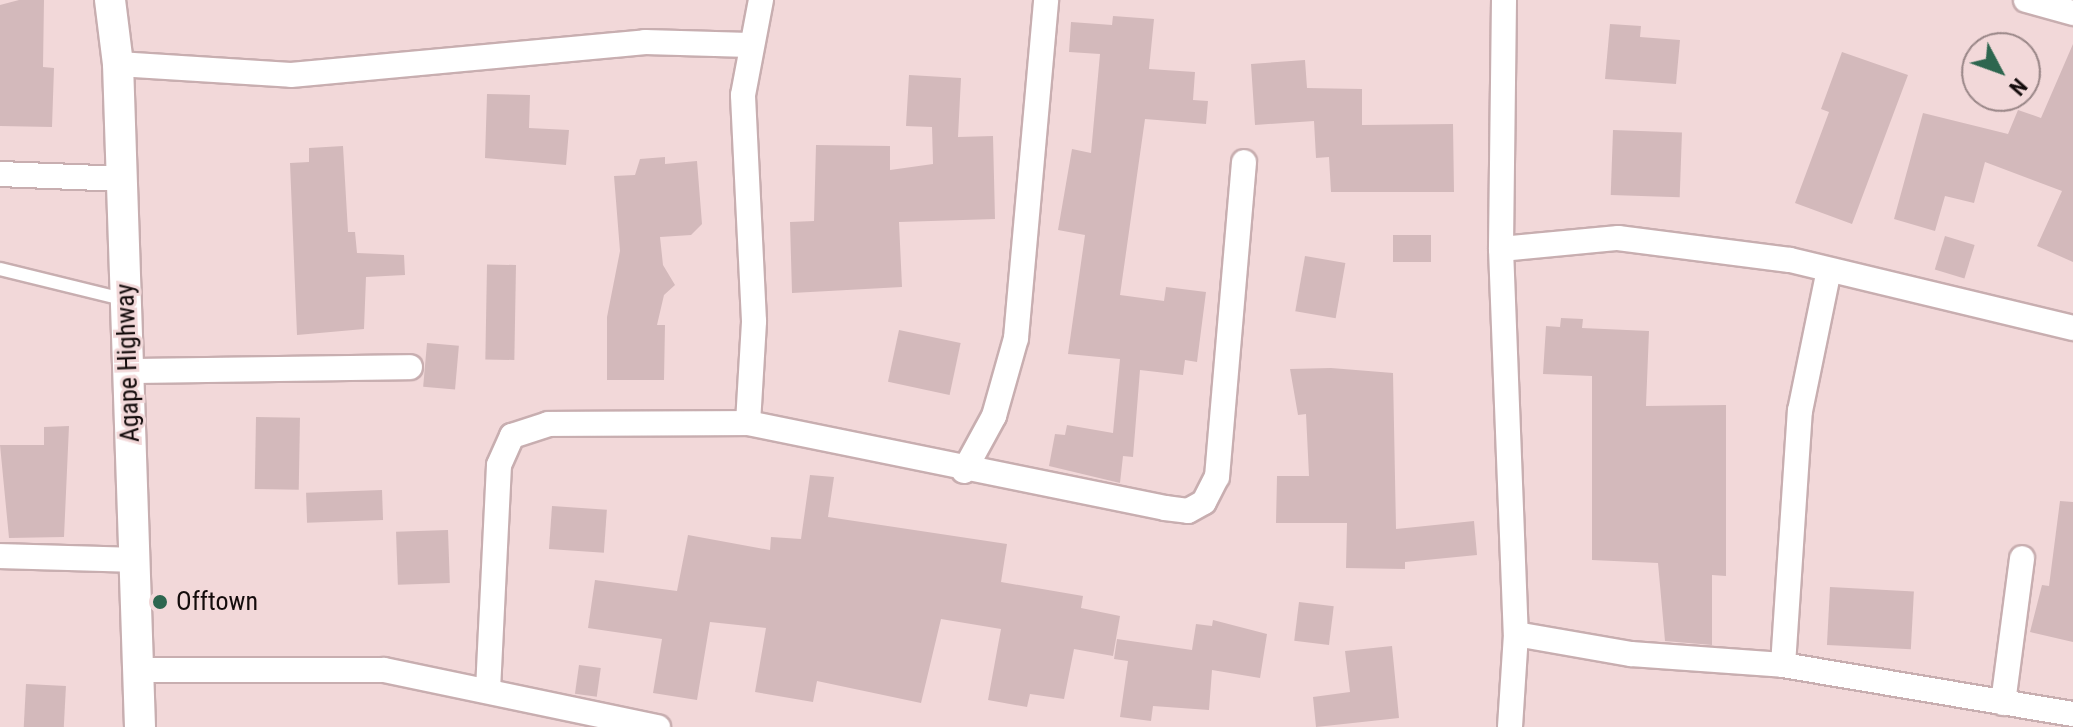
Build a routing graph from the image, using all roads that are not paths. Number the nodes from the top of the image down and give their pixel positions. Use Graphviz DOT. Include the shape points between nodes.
graph roads {
  1 [pos="110,0"];
  2 [pos="761,0"];
  3 [pos="1046,0"];
  4 [pos="1504,0"];
  5 [pos="2026,0"];
  6 [pos="2073,13"];
  7 [pos="750,45"];
  8 [pos="118,64"];
  9 [pos="1244,162"];
  10 [pos="0,174"];
  11 [pos="122,179"];
  12 [pos="1501,249"];
  13 [pos="0,269"];
  14 [pos="1829,270"];
  15 [pos="126,300"];
  16 [pos="2073,328"];
  17 [pos="410,367"];
  18 [pos="129,371"];
  19 [pos="748,423"];
  20 [pos="964,471"];
  21 [pos="0,556"];
  22 [pos="2022,558"];
  23 [pos="135,560"];
  24 [pos="1516,634"];
  25 [pos="1783,665"];
  26 [pos="139,670"];
  27 [pos="488,690"];
  28 [pos="2003,703"];
  29 [pos="2073,714"];
  30 [pos="140,727"];
  31 [pos="658,727"];
  32 [pos="1510,727"];
  1 -- 8 [label="street, Agape Highway"];
  2 -- 7 [label="street"];
  3 -- 20 [label="street" via="1016,338 994,416"];
  4 -- 12 [label="street"];
  5 -- 6 [label="street"];
  7 -- 8 [label="street" via="645,42 291,75"];
  7 -- 19 [label="street" via="743,95 754,321"];
  8 -- 11 [label="street, Agape Highway"];
  9 -- 20 [label="street" via="1217,477 1204,502 1188,511"];
  10 -- 11 [label="street"];
  11 -- 15 [label="street, Agape Highway"];
  12 -- 14 [label="street" via="1618,238"];
  12 -- 24 [label="street"];
  13 -- 15 [label="lane"];
  14 -- 16 [label="street"];
  14 -- 25 [label="street" via="1800,411"];
  15 -- 18 [label="street, Agape Highway"];
  17 -- 18 [label="street"];
  18 -- 23 [label="street, Agape Highway"];
  19 -- 20 [label="street"];
  19 -- 27 [label="street" via="584,421 512,436 493,508"];
  21 -- 23 [label="street"];
  22 -- 28 [label="street"];
  23 -- 26 [label="street, Agape Highway"];
  24 -- 25 [label="street" via="1631,654"];
  24 -- 32 [label="street"];
  25 -- 28 [label="street"];
  26 -- 27 [label="street" via="384,670"];
  26 -- 30 [label="street, Agape Highway"];
  27 -- 31 [label="street"];
  28 -- 29 [label="street"];
}
